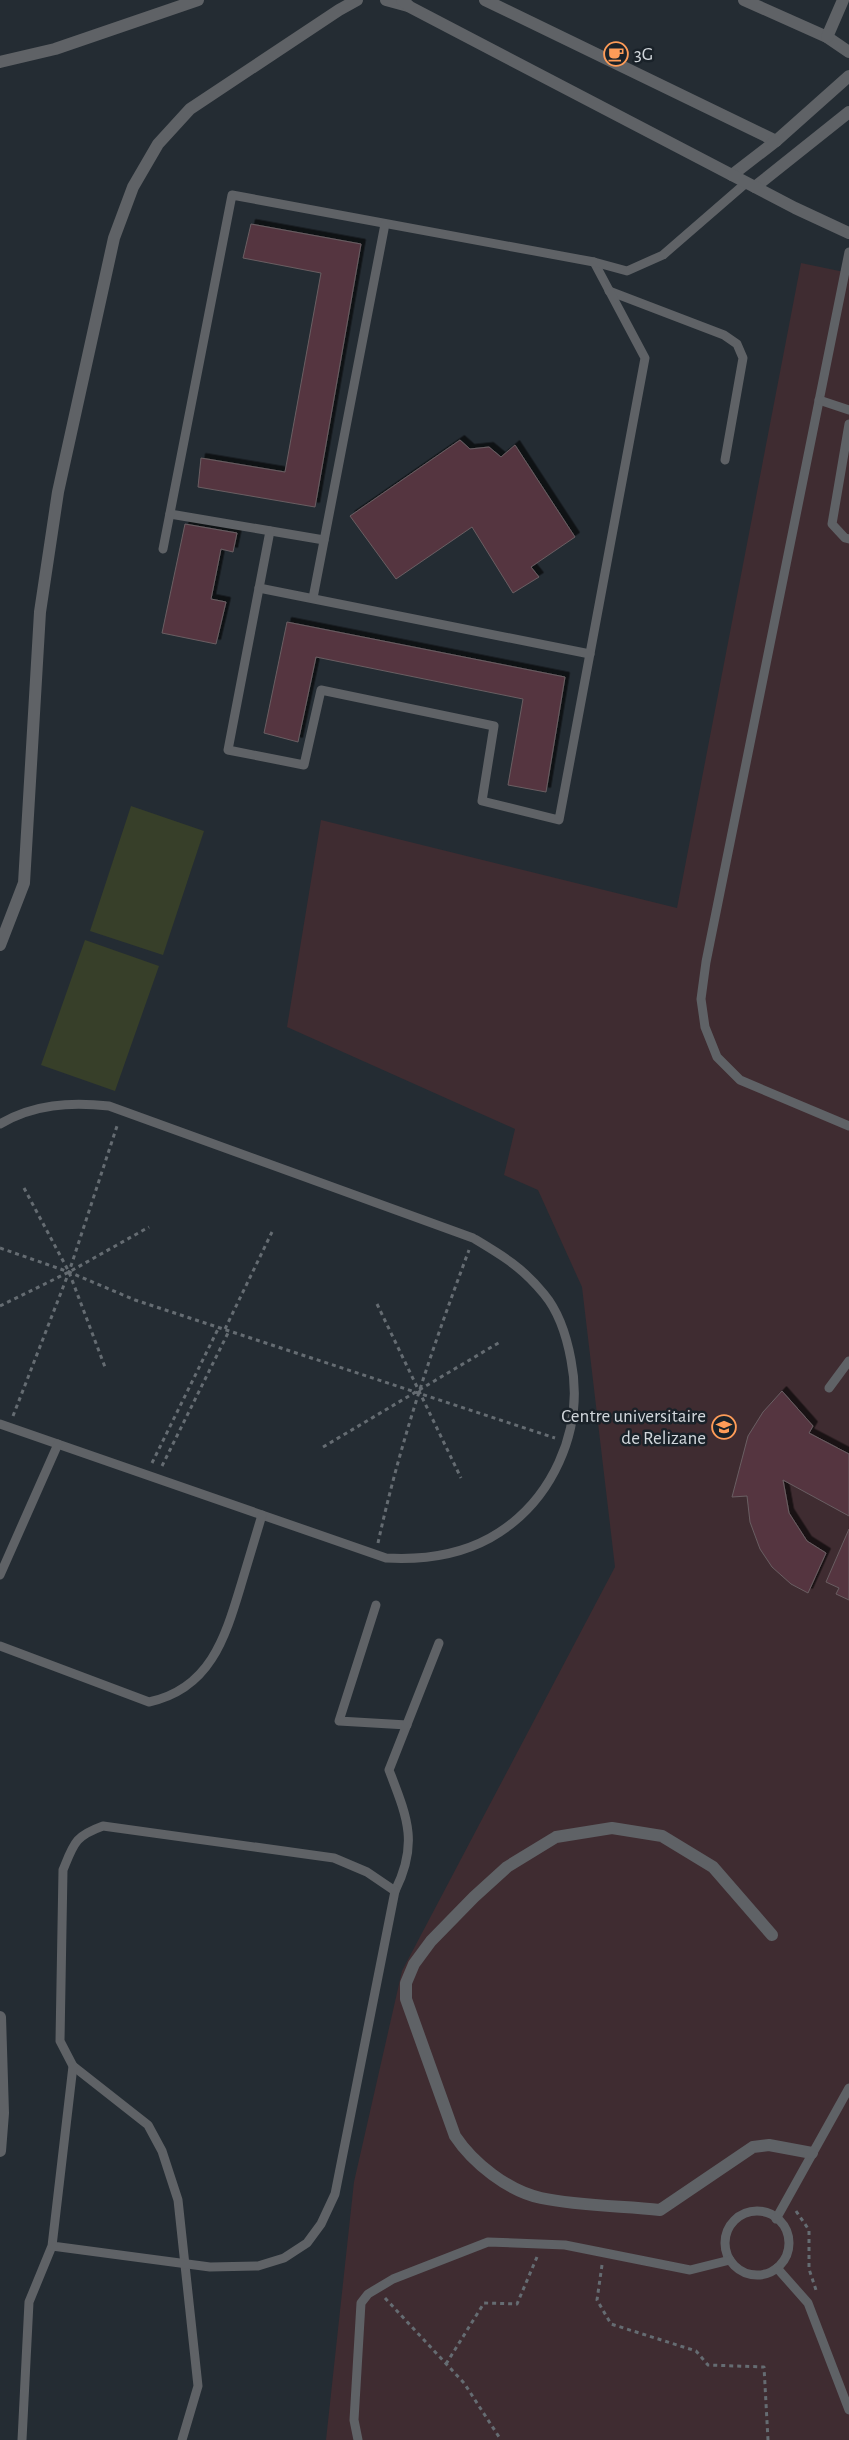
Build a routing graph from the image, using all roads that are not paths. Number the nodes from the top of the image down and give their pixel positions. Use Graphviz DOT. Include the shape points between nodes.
graph roads {
  1 [pos="198,0"];
  2 [pos="357,0"];
  3 [pos="386,0"];
  4 [pos="485,0"];
  5 [pos="843,0"];
  6 [pos="748,1"];
  7 [pos="406,3"];
  8 [pos="342,5"];
  9 [pos="826,37"];
  10 [pos="849,52"];
  11 [pos="0,62"];
  12 [pos="849,76"];
  13 [pos="849,112"];
  14 [pos="776,141"];
  15 [pos="732,175"];
  16 [pos="750,185"];
  17 [pos="385,224"];
  18 [pos="849,233"];
  19 [pos="849,252"];
  20 [pos="594,262"];
  21 [pos="609,290"];
  22 [pos="819,400"];
  23 [pos="849,410"];
  24 [pos="849,424"];
  25 [pos="725,460"];
  26 [pos="170,514"];
  27 [pos="270,531"];
  28 [pos="849,539"];
  29 [pos="324,540"];
  30 [pos="163,549"];
  31 [pos="259,588"];
  32 [pos="313,598"];
  33 [pos="590,654"];
  34 [pos="0,946"];
  35 [pos="0,1124"];
  36 [pos="849,1126"];
  37 [pos="849,1361"];
  38 [pos="829,1388"];
  39 [pos="4,1426"];
  40 [pos="58,1444"];
  41 [pos="262,1515"];
  42 [pos="0,1574"];
  43 [pos="376,1605"];
  44 [pos="439,1643"];
  45 [pos="0,1646"];
  46 [pos="407,1725"];
  47 [pos="395,1891"];
  48 [pos="772,1935"];
  49 [pos="0,2017"];
  50 [pos="73,2066"];
  51 [pos="849,2088"];
  52 [pos="0,2150"];
  53 [pos="812,2154"];
  54 [pos="776,2218"];
  55 [pos="52,2246"];
  56 [pos="730,2260"];
  57 [pos="185,2264"];
  58 [pos="777,2268"];
  59 [pos="849,2410"];
  60 [pos="22,2440"];
  61 [pos="182,2440"];
  62 [pos="358,2440"];
  1 -- 11 [label="street" via="55,49"];
  2 -- 8 [label="street"];
  3 -- 7 [label="street"];
  4 -- 14 [label="street"];
  5 -- 9 [label="street"];
  6 -- 9 [label="street"];
  7 -- 15 [label="street"];
  8 -- 34 [label="street" via="190,109 158,144 130,195 114,238 58,492 40,612 24,883"];
  9 -- 10 [label="street"];
  12 -- 14 [label="street"];
  13 -- 16 [label="street"];
  14 -- 15 [label="street"];
  15 -- 16 [label="street"];
  16 -- 18 [label="street"];
  16 -- 20 [label="lane" via="664,255 627,271"];
  17 -- 20 [label="lane"];
  17 -- 26 [label="lane" via="232,195"];
  17 -- 29 [label="lane"];
  19 -- 22 [label="lane"];
  20 -- 21 [label="lane"];
  21 -- 25 [label="lane" via="724,335 737,344 743,358"];
  21 -- 33 [label="lane" via="644,358"];
  22 -- 23 [label="lane"];
  22 -- 36 [label="lane" via="701,999 705,1028 717,1057 740,1080"];
  24 -- 28 [label="lane" via="832,524"];
  26 -- 27 [label="lane"];
  26 -- 30 [label="lane"];
  27 -- 29 [label="lane"];
  27 -- 31 [label="lane"];
  29 -- 32 [label="lane"];
  31 -- 32 [label="lane"];
  31 -- 33 [label="lane" via="228,750 304,765 321,690 494,726 482,801 559,820"];
  32 -- 33 [label="lane"];
  35 -- 41 [label="lane" via="43,1106 76,1103 109,1106 473,1238 513,1262 545,1296 566,1337 576,1383 572,1429 567,1442 555,1473 527,1510 489,1538 446,1555 400,1559 376,1554"];
  37 -- 38 [label="lane"];
  39 -- 40 [label="lane"];
  40 -- 41 [label="lane"];
  40 -- 42 [label="lane"];
  41 -- 45 [label="lane" via="231,1618 217,1652 202,1674 181,1690 149,1702"];
  43 -- 46 [label="lane" via="339,1721"];
  44 -- 46 [label="lane"];
  46 -- 47 [label="lane" via="390,1770 409,1824 405,1871"];
  47 -- 50 [label="lane" via="367,1872 334,1858 103,1826 84,1833 72,1848 63,1870 60,2041"];
  47 -- 57 [label="lane" via="335,2194 321,2224 307,2243 284,2258 258,2266"];
  48 -- 53 [label="street" via="713,1867 662,1836 612,1828 556,1837 507,1867 431,1941 414,1964 406,1983 406,1999 455,2136 466,2152 516,2189 540,2198 660,2210 753,2147 769,2145"];
  49 -- 52 [label="street" via="3,2113"];
  50 -- 55 [label="lane"];
  50 -- 57 [label="lane" via="148,2125 162,2151 178,2200"];
  51 -- 53 [label="lane"];
  53 -- 54 [label="lane"];
  54 -- 56 [label="lane" via="762,2212 751,2212 734,2221 725,2239 725,2250"];
  54 -- 58 [label="lane" via="788,2239 784,2259"];
  55 -- 57 [label="lane"];
  55 -- 60 [label="lane" via="29,2302"];
  56 -- 58 [label="lane" via="746,2274 757,2275"];
  56 -- 62 [label="lane" via="690,2270 565,2246 488,2242 393,2278 360,2303 354,2420"];
  57 -- 61 [label="lane" via="198,2386"];
  58 -- 59 [label="lane" via="808,2303"];
}
